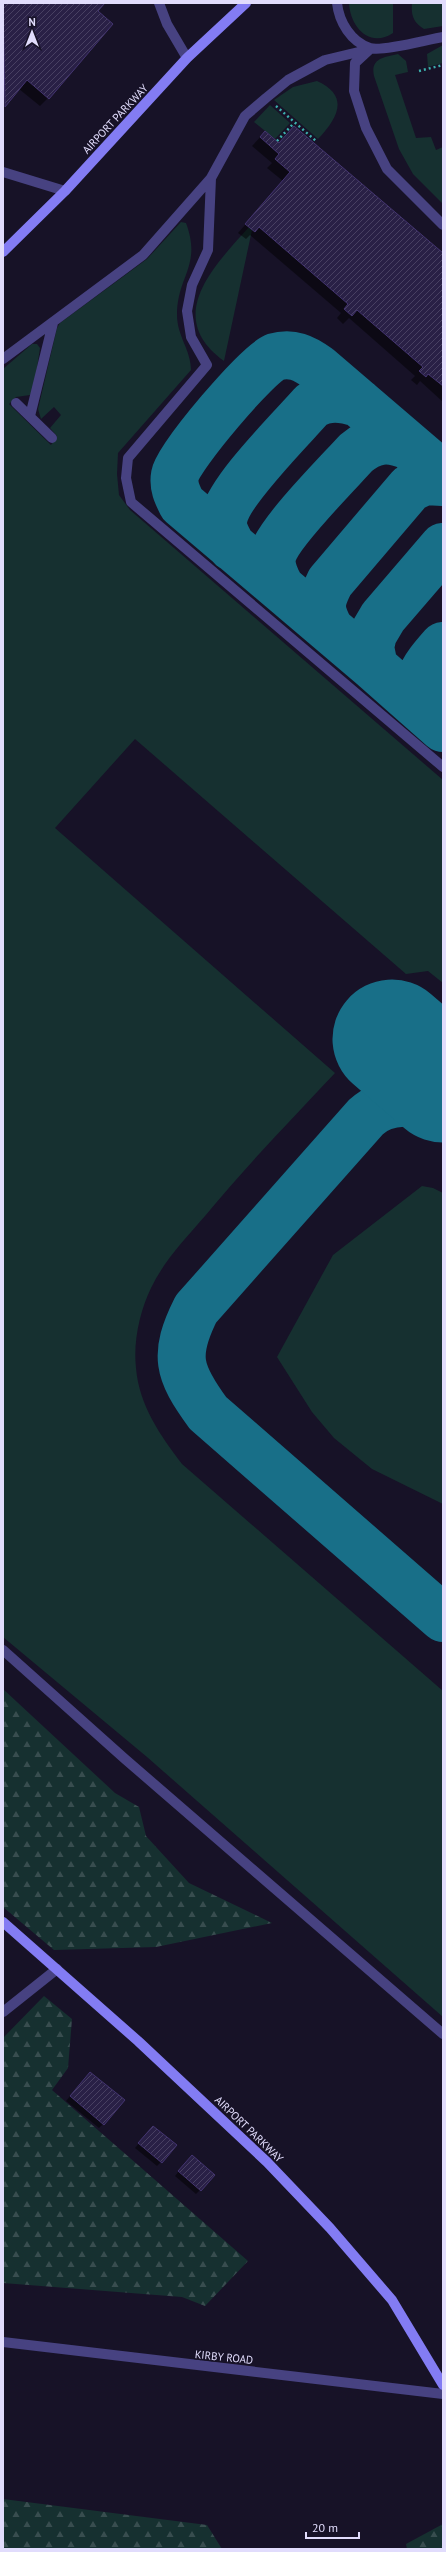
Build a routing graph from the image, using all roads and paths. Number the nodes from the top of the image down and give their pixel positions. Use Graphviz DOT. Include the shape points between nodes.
graph roads {
  1 [pos="159,3"];
  2 [pos="246,3"];
  3 [pos="337,3"];
  4 [pos="443,36"];
  5 [pos="371,49"];
  6 [pos="187,58"];
  7 [pos="443,65"];
  8 [pos="419,71"];
  9 [pos="266,98"];
  10 [pos="294,123"];
  11 [pos="277,141"];
  12 [pos="316,142"];
  13 [pos="3,172"];
  14 [pos="211,178"];
  15 [pos="65,191"];
  16 [pos="443,225"];
  17 [pos="3,252"];
  18 [pos="53,323"];
  19 [pos="3,359"];
  20 [pos="16,403"];
  21 [pos="30,416"];
  22 [pos="52,438"];
  23 [pos="443,767"];
  24 [pos="3,1650"];
  25 [pos="3,1922"];
  26 [pos="58,1969"];
  27 [pos="5,2008"];
  28 [pos="443,2034"];
  29 [pos="3,2342"];
  30 [pos="443,2385"];
  31 [pos="443,2394"];
  1 -- 6 [label="street" via="167,24"];
  2 -- 6 [label="main road, AIRPORT PARKWAY"];
  3 -- 5 [label="street" via="343,23 353,39"];
  4 -- 5 [label="street"];
  5 -- 9 [label="street" via="325,60 288,80"];
  5 -- 16 [label="street" via="356,63 354,91 366,128 387,169"];
  6 -- 15 [label="main road, AIRPORT PARKWAY"];
  7 -- 8 [label="path"];
  9 -- 10 [label="path"];
  9 -- 14 [label="street" via="246,116"];
  10 -- 11 [label="path"];
  10 -- 12 [label="path"];
  13 -- 15 [label="street"];
  14 -- 18 [label="street" via="144,255"];
  14 -- 23 [label="street" via="208,250 192,285 187,311 191,337 207,365 128,458 126,478 131,502"];
  15 -- 17 [label="main road, AIRPORT PARKWAY"];
  18 -- 19 [label="street"];
  18 -- 21 [label="street"];
  20 -- 21 [label="street"];
  21 -- 22 [label="street"];
  24 -- 28 [label="street"];
  25 -- 26 [label="main road, AIRPORT PARKWAY"];
  26 -- 27 [label="street"];
  26 -- 30 [label="main road, AIRPORT PARKWAY" via="256,2152 330,2228 392,2300"];
  29 -- 31 [label="street, KIRBY ROAD"];
}
